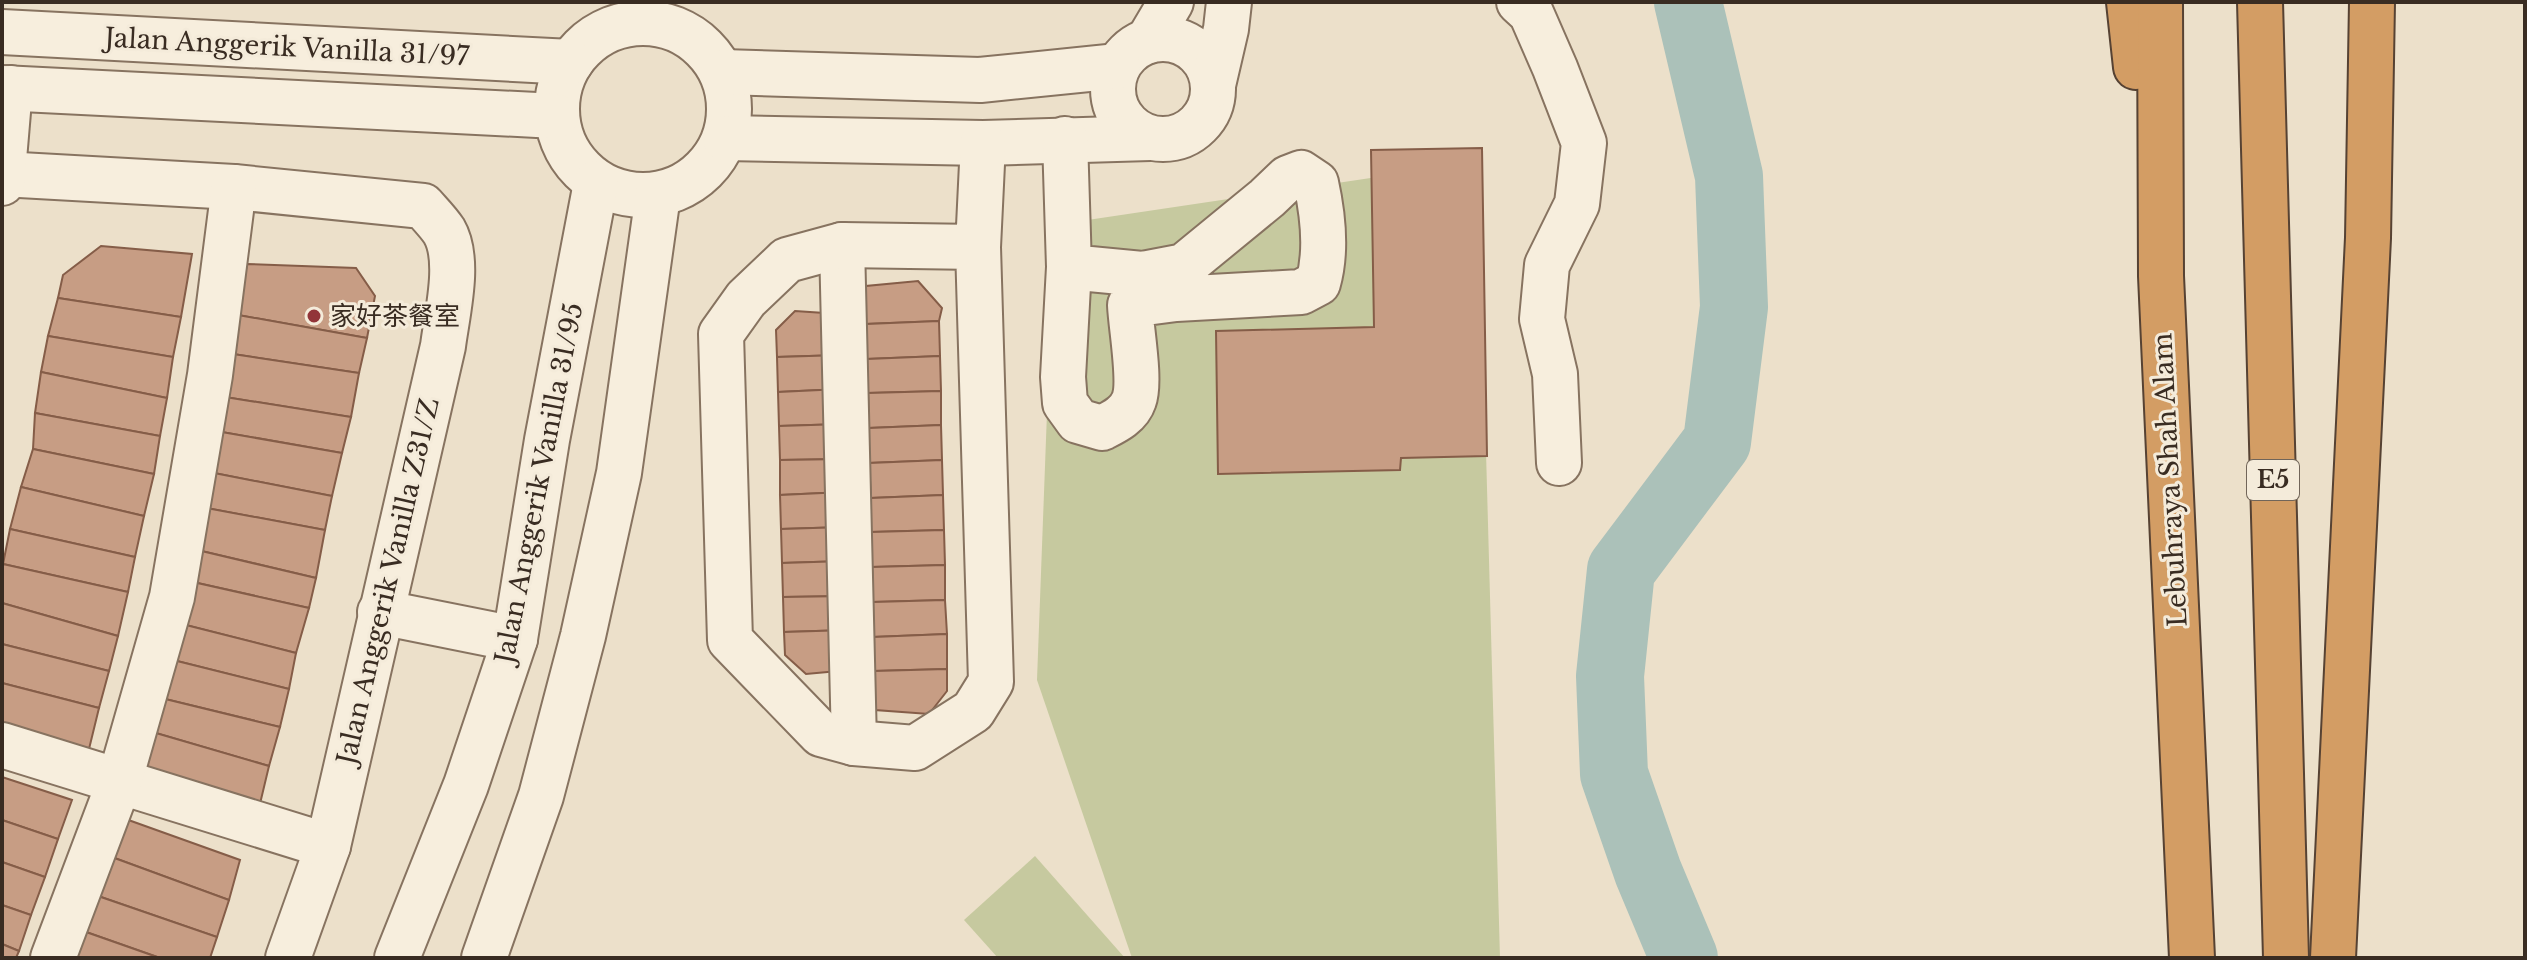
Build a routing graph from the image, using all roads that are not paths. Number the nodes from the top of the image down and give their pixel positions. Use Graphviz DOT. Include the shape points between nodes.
graph roads {
  1 [pos="1171,2"];
  2 [pos="1229,2"];
  3 [pos="1519,2"];
  4 [pos="2129,2"];
  5 [pos="2160,2"];
  6 [pos="2260,2"];
  7 [pos="2372,2"];
  8 [pos="2,32"];
  9 [pos="1133,54"];
  10 [pos="571,62"];
  11 [pos="723,72"];
  12 [pos="1213,85"];
  13 [pos="6,88"];
  14 [pos="556,116"];
  15 [pos="725,138"];
  16 [pos="1150,138"];
  17 [pos="1065,139"];
  18 [pos="983,143"];
  19 [pos="2,174"];
  20 [pos="2,183"];
  21 [pos="596,183"];
  22 [pos="234,187"];
  23 [pos="658,195"];
  24 [pos="842,245"];
  25 [pos="978,247"];
  26 [pos="1069,267"];
  27 [pos="2161,276"];
  28 [pos="1559,463"];
  29 [pos="380,612"];
  30 [pos="515,639"];
  31 [pos="854,743"];
  32 [pos="2,745"];
  33 [pos="119,783"];
  34 [pos="328,846"];
  35 [pos="53,958"];
  36 [pos="288,958"];
  37 [pos="397,958"];
  38 [pos="484,958"];
  39 [pos="2192,958"];
  40 [pos="2286,958"];
  41 [pos="2333,958"];
  1 -- 9 [label="street"];
  2 -- 12 [label="street"];
  3 -- 28 [label="street" via="1531,13 1584,143 1577,204 1547,265 1542,319 1555,374"];
  4 -- 27 [label="highway"];
  5 -- 27 [label="highway, Lebuhraya Shah Alam"];
  6 -- 40 [label="highway, E5"];
  7 -- 41 [label="highway" via="2367,254"];
  8 -- 10 [label="street, Jalan Anggerik Vanilla 31/97"];
  9 -- 11 [label="street" via="980,80"];
  9 -- 12 [label="street" via="1167,39 1184,43 1209,67"];
  9 -- 16 [label="street" via="1113,80 1113,96 1125,122"];
  10 -- 11 [label="street" via="588,42 612,29 663,24 688,34"];
  10 -- 14 [label="street" via="562,78"];
  11 -- 15 [label="street" via="730,116"];
  12 -- 16 [label="street" via="1206,115 1195,128 1166,140"];
  13 -- 14 [label="street, Jalan Anggerik Vanilla 31/97"];
  13 -- 19 [label="street"];
  14 -- 21 [label="street" via="576,165"];
  15 -- 18 [label="street"];
  15 -- 23 [label="street" via="699,175"];
  16 -- 17 [label="street"];
  17 -- 18 [label="street"];
  17 -- 26 [label="street"];
  18 -- 25 [label="street"];
  19 -- 20 [label="street"];
  19 -- 22 [label="street"];
  21 -- 23 [label="street" via="636,196"];
  21 -- 30 [label="street, Jalan Anggerik Vanilla 31/95"];
  22 -- 29 [label="street, Jalan Anggerik Vanilla Z31/Z" via="423,206 445,232 452,283 443,346"];
  22 -- 33 [label="street" via="210,375 172,597"];
  23 -- 38 [label="street" via="619,473 589,606 541,796"];
  24 -- 25 [label="street"];
  24 -- 31 [label="street"];
  24 -- 31 [label="street" via="787,260 746,299 721,334 730,640 821,734"];
  25 -- 31 [label="street" via="991,682 973,711 915,748"];
  26 -- 26 [label="street" via="1129,289 1134,402 1120,420 1102,428 1078,421 1065,403"];
  27 -- 39 [label="highway, Lebuhraya Shah Alam"];
  29 -- 30 [label="street"];
  29 -- 34 [label="street, Jalan Anggerik Vanilla Z31/Z"];
  30 -- 37 [label="street, Jalan Anggerik Vanilla 31/95" via="466,785"];
  32 -- 33 [label="street"];
  33 -- 34 [label="street"];
  33 -- 35 [label="street"];
  34 -- 36 [label="street, Jalan Anggerik Vanilla Z31/Z"];
}
